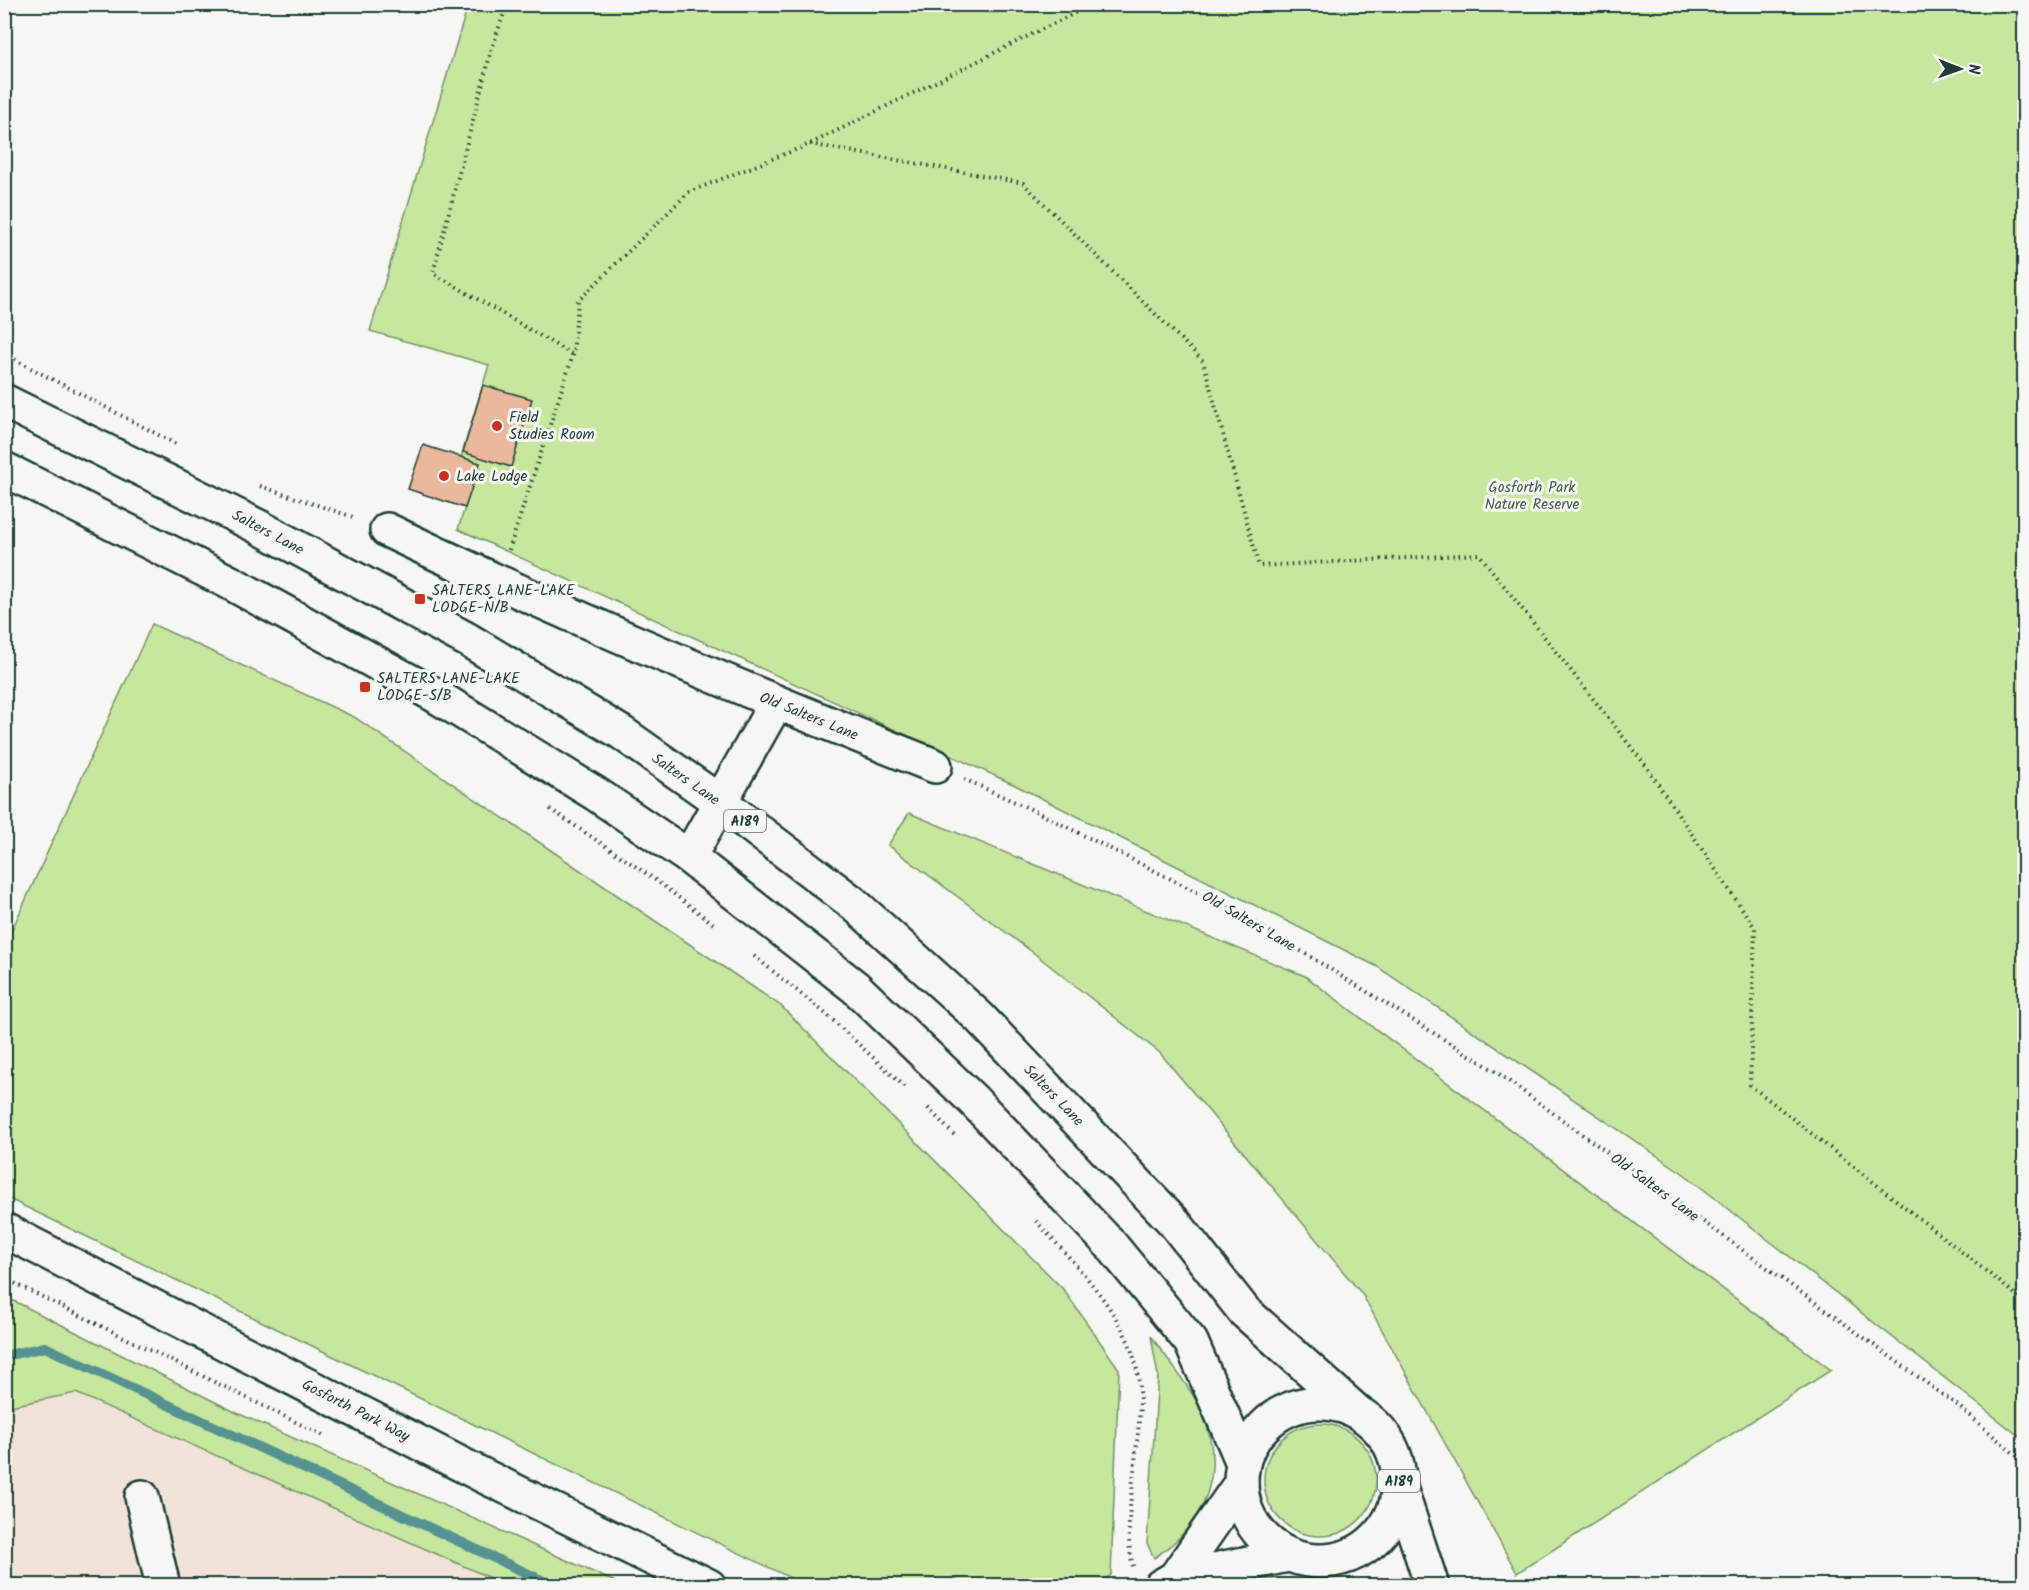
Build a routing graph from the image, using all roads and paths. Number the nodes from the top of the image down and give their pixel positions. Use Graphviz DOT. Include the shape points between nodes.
graph roads {
  1 [pos="507,4"];
  2 [pos="1093,4"];
  3 [pos="810,144"];
  4 [pos="4,354"];
  5 [pos="573,355"];
  6 [pos="4,401"];
  7 [pos="180,447"];
  8 [pos="4,469"];
  9 [pos="251,483"];
  10 [pos="387,530"];
  11 [pos="498,584"];
  12 [pos="776,703"];
  13 [pos="935,766"];
  14 [pos="720,802"];
  15 [pos="540,803"];
  16 [pos="689,857"];
  17 [pos="716,926"];
  18 [pos="753,955"];
  19 [pos="914,1095"];
  20 [pos="922,1103"];
  21 [pos="962,1142"];
  22 [pos="1032,1216"];
  23 [pos="4,1230"];
  24 [pos="2025,1301"];
  25 [pos="1356,1411"];
  26 [pos="2025,1462"];
  27 [pos="1242,1473"];
  28 [pos="1400,1485"];
  29 [pos="142,1497"];
  30 [pos="1133,1566"];
  31 [pos="1312,1567"];
  32 [pos="1168,1582"];
  33 [pos="163,1586"];
  34 [pos="709,1586"];
  35 [pos="1432,1586"];
  1 -- 5 [label="path" via="433,273"];
  2 -- 3 [label="path"];
  3 -- 5 [label="path" via="689,192 578,301"];
  3 -- 24 [label="path" via="1023,183 1203,361 1259,567 1479,554 1646,766 1755,928 1750,1085"];
  4 -- 7 [label="path"];
  5 -- 11 [label="path"];
  6 -- 14 [label="main road, Salters Lane / A189" via="257,526 468,640 622,733"];
  8 -- 16 [label="main road" via="231,582 433,694 596,794"];
  9 -- 10 [label="path"];
  10 -- 11 [label="main road, Old Salters Lane"];
  11 -- 12 [label="main road, Old Salters Lane"];
  12 -- 13 [label="main road, Old Salters Lane"];
  12 -- 14 [label="main road"];
  13 -- 26 [label="path, Old Salters Lane" via="1035,811 1241,914 1492,1069 1957,1405"];
  14 -- 16 [label="main road"];
  14 -- 25 [label="main road, Salters Lane / A189" via="853,903 980,1017 1174,1222 1244,1311"];
  15 -- 17 [label="path" via="650,876"];
  16 -- 27 [label="main road" via="855,987 973,1100 1111,1245 1191,1342"];
  18 -- 19 [label="path" via="826,1014"];
  20 -- 21 [label="path"];
  22 -- 30 [label="path" via="1102,1300 1132,1349 1140,1404 1128,1549"];
  23 -- 34 [label="main road, Gosforth Park Way" via="482,1475"];
  25 -- 27 [label="main road, A189" via="1329,1403 1306,1404 1283,1412 1263,1427"];
  25 -- 28 [label="main road, A189" via="1375,1424 1393,1450"];
  27 -- 31 [label="main road" via="1246,1510 1256,1528 1270,1544"];
  27 -- 32 [label="main road"];
  28 -- 31 [label="main road, A189" via="1396,1507 1377,1537 1348,1556"];
  28 -- 35 [label="main road, A189"];
  29 -- 33 [label="main road"];
  31 -- 32 [label="main road"];
}
